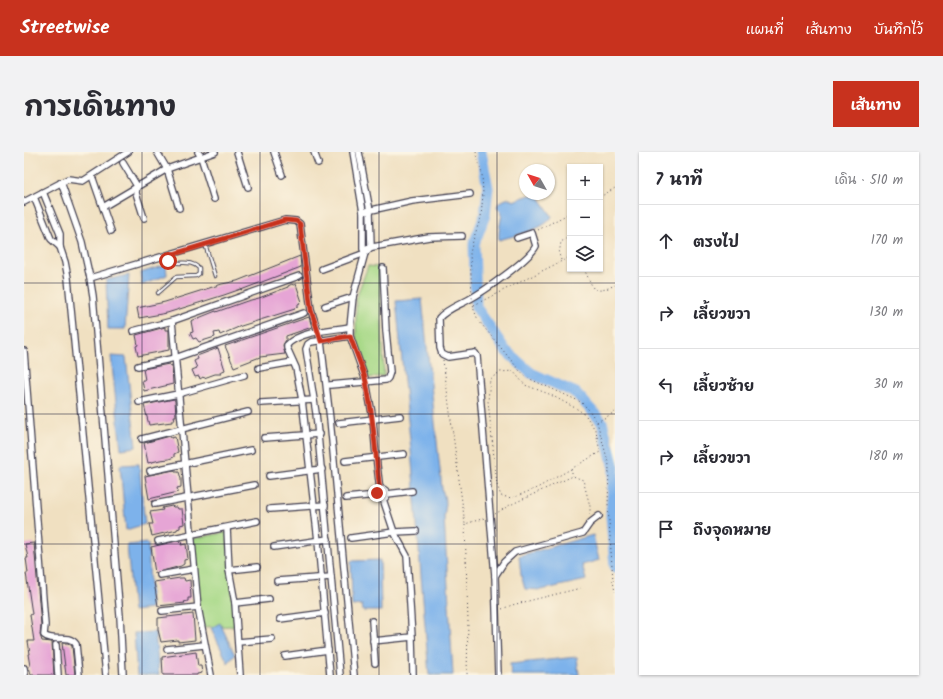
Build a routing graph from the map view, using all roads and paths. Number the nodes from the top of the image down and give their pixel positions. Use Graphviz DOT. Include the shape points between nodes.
graph roads {
  1 [pos="157,152"];
  2 [pos="215,152"];
  3 [pos="237,152"];
  4 [pos="274,152"];
  5 [pos="314,152"];
  6 [pos="354,152"];
  7 [pos="359,152"];
  8 [pos="476,152"];
  9 [pos="126,153"];
  10 [pos="199,155"];
  11 [pos="318,162"];
  12 [pos="124,163"];
  13 [pos="167,169"];
  14 [pos="282,175"];
  15 [pos="93,179"];
  16 [pos="61,182"];
  17 [pos="137,186"];
  18 [pos="248,187"];
  19 [pos="615,188"];
  20 [pos="43,192"];
  21 [pos="470,194"];
  22 [pos="603,194"];
  23 [pos="34,196"];
  24 [pos="214,199"];
  25 [pos="24,202"];
  26 [pos="103,207"];
  27 [pos="179,208"];
  28 [pos="370,211"];
  29 [pos="363,212"];
  30 [pos="567,215"];
  31 [pos="144,218"];
  32 [pos="111,231"];
  33 [pos="532,233"];
  34 [pos="462,236"];
  35 [pos="517,238"];
  36 [pos="567,238"];
  37 [pos="206,244"];
  38 [pos="60,247"];
  39 [pos="371,247"];
  40 [pos="364,251"];
  41 [pos="164,257"];
  42 [pos="567,258"];
  43 [pos="561,261"];
  44 [pos="382,268"];
  45 [pos="322,269"];
  46 [pos="586,272"];
  47 [pos="214,276"];
  48 [pos="299,276"];
  49 [pos="90,278"];
  50 [pos="615,285"];
  51 [pos="158,293"];
  52 [pos="353,297"];
  53 [pos="472,297"];
  54 [pos="474,305"];
  55 [pos="325,306"];
  56 [pos="304,313"];
  57 [pos="172,321"];
  58 [pos="350,327"];
  59 [pos="133,332"];
  60 [pos="318,332"];
  61 [pos="350,336"];
  62 [pos="321,341"];
  63 [pos="24,352"];
  64 [pos="442,354"];
  65 [pos="175,358"];
  66 [pos="293,362"];
  67 [pos="138,366"];
  68 [pos="259,368"];
  69 [pos="244,375"];
  70 [pos="366,381"];
  71 [pos="330,385"];
  72 [pos="178,394"];
  73 [pos="302,400"];
  74 [pos="314,400"];
  75 [pos="140,402"];
  76 [pos="261,403"];
  77 [pos="248,412"];
  78 [pos="615,412"];
  79 [pos="400,416"];
  80 [pos="373,419"];
  81 [pos="597,422"];
  82 [pos="339,423"];
  83 [pos="182,430"];
  84 [pos="318,434"];
  85 [pos="306,435"];
  86 [pos="264,438"];
  87 [pos="142,439"];
  88 [pos="251,450"];
  89 [pos="404,454"];
  90 [pos="376,457"];
  91 [pos="345,461"];
  92 [pos="184,464"];
  93 [pos="322,469"];
  94 [pos="571,469"];
  95 [pos="311,471"];
  96 [pos="150,472"];
  97 [pos="269,476"];
  98 [pos="574,476"];
  99 [pos="254,485"];
  100 [pos="412,491"];
  101 [pos="378,492"];
  102 [pos="385,496"];
  103 [pos="188,497"];
  104 [pos="346,498"];
  105 [pos="155,504"];
  106 [pos="325,505"];
  107 [pos="314,506"];
  108 [pos="270,509"];
  109 [pos="598,516"];
  110 [pos="490,517"];
  111 [pos="257,521"];
  112 [pos="590,523"];
  113 [pos="465,524"];
  114 [pos="227,528"];
  115 [pos="416,531"];
  116 [pos="394,532"];
  117 [pos="191,535"];
  118 [pos="351,538"];
  119 [pos="328,539"];
  120 [pos="158,541"];
  121 [pos="318,541"];
  122 [pos="274,547"];
  123 [pos="257,567"];
  124 [pos="194,569"];
  125 [pos="229,570"];
  126 [pos="160,575"];
  127 [pos="495,576"];
  128 [pos="331,577"];
  129 [pos="321,578"];
  130 [pos="278,581"];
  131 [pos="581,588"];
  132 [pos="615,592"];
  133 [pos="269,600"];
  134 [pos="235,603"];
  135 [pos="198,607"];
  136 [pos="162,612"];
  137 [pos="496,612"];
  138 [pos="324,613"];
  139 [pos="280,619"];
  140 [pos="372,621"];
  141 [pos="412,637"];
  142 [pos="272,639"];
  143 [pos="373,641"];
  144 [pos="238,642"];
  145 [pos="56,645"];
  146 [pos="204,645"];
  147 [pos="167,649"];
  148 [pos="328,650"];
  149 [pos="285,656"];
  150 [pos="375,663"];
  151 [pos="24,668"];
  152 [pos="24,675"];
  153 [pos="58,675"];
  154 [pos="79,675"];
  155 [pos="106,675"];
  156 [pos="123,675"];
  157 [pos="211,675"];
  158 [pos="218,675"];
  159 [pos="240,675"];
  160 [pos="330,675"];
  161 [pos="340,675"];
  162 [pos="354,675"];
  163 [pos="413,675"];
  164 [pos="467,675"];
  165 [pos="498,675"];
  1 -- 13 [label="street"];
  2 -- 10 [label="street"];
  3 -- 18 [label="street"];
  4 -- 14 [label="street"];
  5 -- 11 [label="street"];
  6 -- 29 [label="street"];
  7 -- 28 [label="street"];
  8 -- 53 [label="path, bridge" via="482,174 483,194 481,217 470,253"];
  9 -- 16 [label="street" via="83,181 68,179"];
  10 -- 13 [label="street"];
  10 -- 24 [label="street"];
  12 -- 17 [label="street"];
  13 -- 17 [label="street"];
  13 -- 27 [label="street"];
  15 -- 26 [label="street"];
  16 -- 20 [label="street"];
  16 -- 49 [label="street" via="82,242"];
  17 -- 26 [label="street"];
  17 -- 31 [label="street" via="136,194"];
  19 -- 22 [label="path"];
  20 -- 23 [label="street"];
  20 -- 38 [label="street" via="60,234"];
  21 -- 28 [label="street" via="412,201"];
  23 -- 25 [label="street"];
  23 -- 38 [label="street" via="51,239"];
  26 -- 32 [label="street"];
  28 -- 29 [label="street"];
  28 -- 39 [label="street"];
  29 -- 40 [label="street"];
  30 -- 33 [label="path"];
  33 -- 35 [label="street"];
  33 -- 53 [label="street" via="536,246 534,251"];
  34 -- 39 [label="street"];
  36 -- 43 [label="path" via="561,242"];
  37 -- 41 [label="street"];
  37 -- 47 [label="lane"];
  37 -- 60 [label="street" via="285,220 300,224 311,310"];
  38 -- 155 [label="street" via="68,278"];
  39 -- 40 [label="street"];
  40 -- 45 [label="street"];
  40 -- 52 [label="street"];
  41 -- 49 [label="street"];
  41 -- 51 [label="lane" via="171,263 192,263 200,271 196,276 176,277"];
  42 -- 43 [label="path"];
  43 -- 54 [label="path"];
  44 -- 70 [label="street" via="390,372 386,380"];
  46 -- 50 [label="path" via="595,290"];
  48 -- 57 [label="street"];
  49 -- 156 [label="street" via="112,518"];
  52 -- 55 [label="street"];
  52 -- 58 [label="street"];
  53 -- 54 [label="path, bridge"];
  53 -- 64 [label="street" via="444,312 439,318"];
  54 -- 81 [label="path, bridge" via="478,320 520,371 528,378 581,402"];
  56 -- 65 [label="street"];
  57 -- 59 [label="street"];
  57 -- 65 [label="street"];
  58 -- 60 [label="street"];
  58 -- 61 [label="street"];
  60 -- 62 [label="street"];
  60 -- 66 [label="street" via="296,338 288,345"];
  61 -- 62 [label="street"];
  61 -- 70 [label="street"];
  62 -- 74 [label="street" via="311,342 306,349"];
  62 -- 162 [label="street"];
  63 -- 154 [label="street" via="44,635 50,639 73,640 76,644"];
  64 -- 110 [label="street" via="448,357 475,353 477,356"];
  64 -- 113 [label="path"];
  65 -- 67 [label="street"];
  65 -- 72 [label="street"];
  66 -- 68 [label="street"];
  66 -- 73 [label="street" via="300,382"];
  69 -- 72 [label="street"];
  70 -- 71 [label="street"];
  70 -- 80 [label="street"];
  72 -- 75 [label="street"];
  72 -- 83 [label="street"];
  73 -- 74 [label="street"];
  73 -- 76 [label="street"];
  73 -- 85 [label="street"];
  74 -- 84 [label="street"];
  77 -- 83 [label="street"];
  78 -- 81 [label="path"];
  79 -- 80 [label="street"];
  80 -- 82 [label="street"];
  80 -- 90 [label="street"];
  81 -- 132 [label="path, bridge" via="609,465 608,506"];
  83 -- 87 [label="street"];
  83 -- 92 [label="street"];
  84 -- 85 [label="street"];
  84 -- 93 [label="street"];
  85 -- 86 [label="street"];
  85 -- 95 [label="street"];
  88 -- 92 [label="street"];
  89 -- 90 [label="street"];
  90 -- 91 [label="street"];
  90 -- 101 [label="street"];
  92 -- 96 [label="street"];
  92 -- 103 [label="street"];
  93 -- 95 [label="street"];
  93 -- 106 [label="street"];
  94 -- 94 [label="path" via="537,488 512,498 502,496 497,485 488,401 490,379 500,372 513,371 525,385 549,394 580,410 586,416 596,431 600,452"];
  94 -- 98 [label="path"];
  95 -- 97 [label="street"];
  95 -- 107 [label="street"];
  98 -- 110 [label="path" via="510,505"];
  98 -- 112 [label="path" via="583,480 590,506"];
  99 -- 103 [label="street"];
  100 -- 102 [label="street"];
  101 -- 102 [label="street" via="384,490"];
  101 -- 102 [label="street" via="379,498"];
  101 -- 104 [label="street"];
  102 -- 116 [label="street"];
  103 -- 105 [label="street"];
  103 -- 117 [label="street"];
  106 -- 107 [label="street"];
  106 -- 119 [label="street"];
  107 -- 108 [label="street"];
  107 -- 121 [label="street"];
  109 -- 112 [label="street"];
  110 -- 113 [label="path"];
  110 -- 127 [label="street"];
  111 -- 114 [label="street"];
  112 -- 127 [label="street" via="583,533 516,552 504,562"];
  113 -- 164 [label="path"];
  114 -- 117 [label="street"];
  114 -- 125 [label="street"];
  115 -- 116 [label="street"];
  116 -- 118 [label="street"];
  116 -- 141 [label="street" via="407,556"];
  117 -- 120 [label="street"];
  117 -- 124 [label="street"];
  119 -- 121 [label="street"];
  119 -- 128 [label="street"];
  121 -- 122 [label="street"];
  121 -- 129 [label="street"];
  123 -- 125 [label="street"];
  124 -- 126 [label="street"];
  124 -- 135 [label="street"];
  125 -- 134 [label="street"];
  127 -- 137 [label="street"];
  128 -- 129 [label="street"];
  128 -- 161 [label="street"];
  129 -- 130 [label="street"];
  129 -- 138 [label="street"];
  131 -- 137 [label="path" via="512,605"];
  133 -- 134 [label="street"];
  134 -- 144 [label="street"];
  135 -- 136 [label="street"];
  135 -- 146 [label="street"];
  137 -- 165 [label="street"];
  138 -- 139 [label="street"];
  138 -- 148 [label="street"];
  140 -- 143 [label="street"];
  141 -- 143 [label="street"];
  141 -- 163 [label="street"];
  142 -- 144 [label="street"];
  143 -- 150 [label="street"];
  144 -- 159 [label="street"];
  145 -- 153 [label="street"];
  146 -- 147 [label="street"];
  146 -- 157 [label="street"];
  148 -- 149 [label="street"];
  148 -- 160 [label="street"];
  151 -- 152 [label="street"];
  157 -- 158 [label="street"];
}
